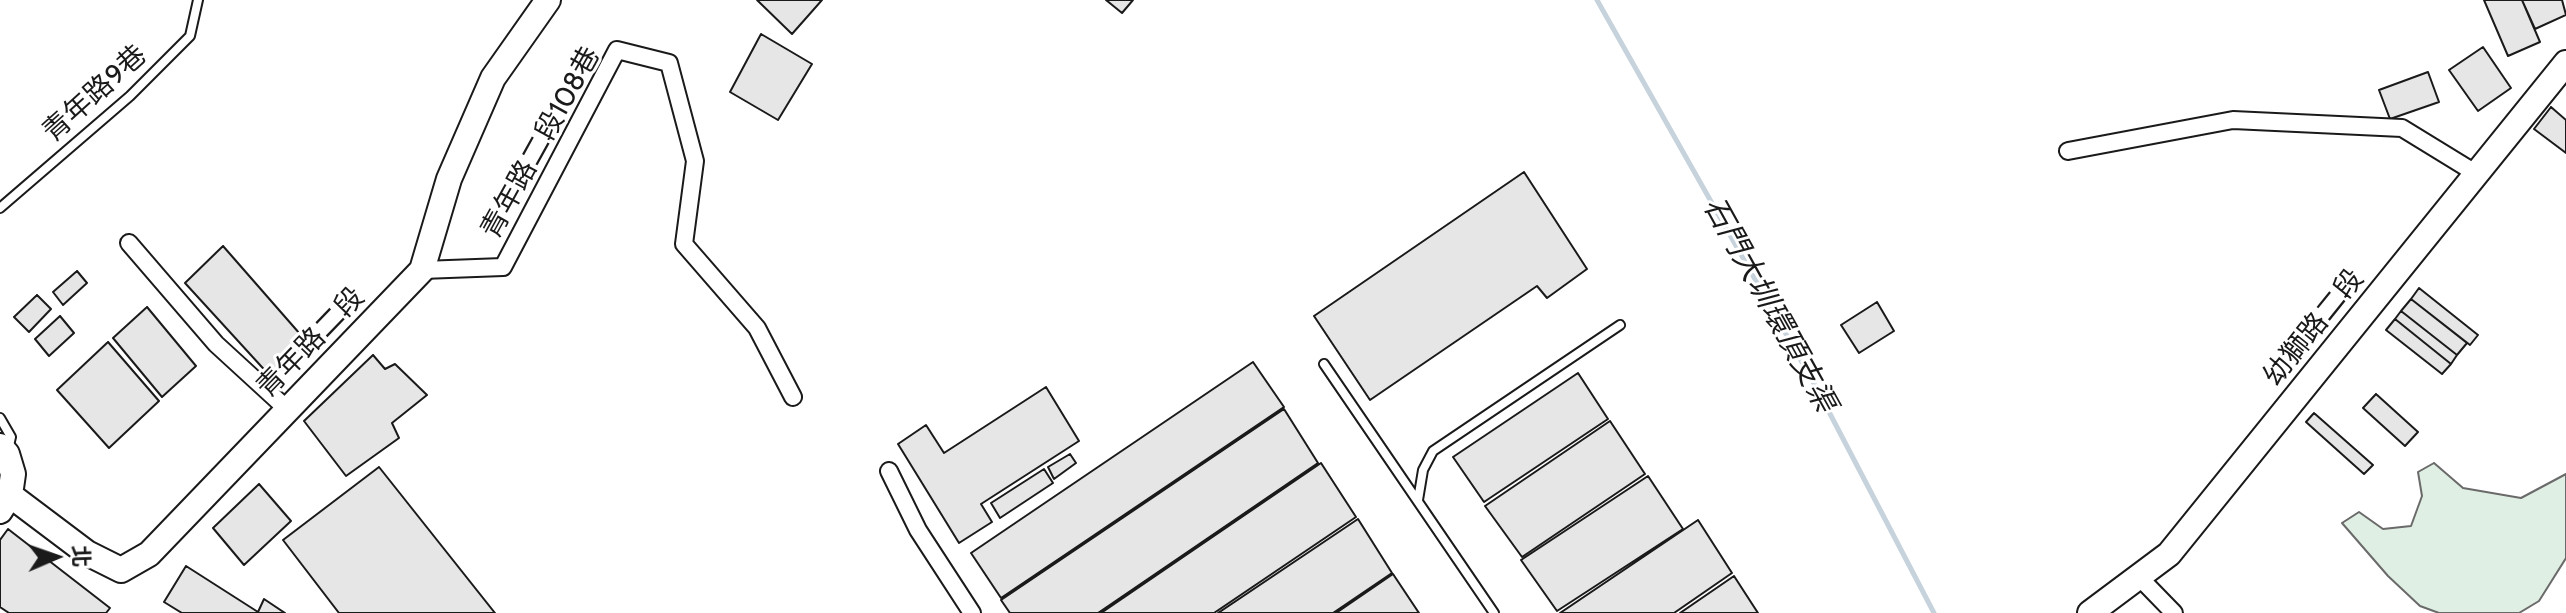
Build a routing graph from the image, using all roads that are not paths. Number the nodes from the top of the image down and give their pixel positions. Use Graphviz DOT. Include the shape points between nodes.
graph roads {
  1 [pos="198,0"];
  2 [pos="548,0"];
  3 [pos="2566,63"];
  4 [pos="2068,151"];
  5 [pos="2477,174"];
  6 [pos="0,208"];
  7 [pos="129,243"];
  8 [pos="422,270"];
  9 [pos="1620,325"];
  10 [pos="1324,364"];
  11 [pos="793,397"];
  12 [pos="288,410"];
  13 [pos="0,418"];
  14 [pos="4,450"];
  15 [pos="889,471"];
  16 [pos="1418,501"];
  17 [pos="5,503"];
  18 [pos="2139,577"];
  19 [pos="972,613"];
  20 [pos="1494,613"];
  21 [pos="2090,613"];
  22 [pos="2174,613"];
  1 -- 6 [label="lane, 青年路9巷" via="190,36 130,96"];
  2 -- 8 [label="street, 青年路二段" via="493,78 449,179"];
  3 -- 5 [label="street, 幼獅路二段"];
  4 -- 5 [label="street" via="2233,120 2402,128"];
  5 -- 18 [label="street, 幼獅路二段" via="2169,554"];
  7 -- 12 [label="street" via="216,344"];
  8 -- 11 [label="street, 青年路二段108巷" via="503,267 617,50 669,63 695,161 684,244 757,328"];
  8 -- 12 [label="street, 青年路二段"];
  9 -- 16 [label="lane" via="1433,451 1423,470"];
  10 -- 16 [label="lane"];
  12 -- 17 [label="street, 青年路二段" via="149,554 121,570"];
  13 -- 14 [label="lane" via="11,437"];
  14 -- 17 [label="street" via="13,474"];
  15 -- 19 [label="street" via="918,530"];
  16 -- 20 [label="lane"];
  18 -- 21 [label="street, 幼獅路二段"];
  18 -- 22 [label="street"];
}
